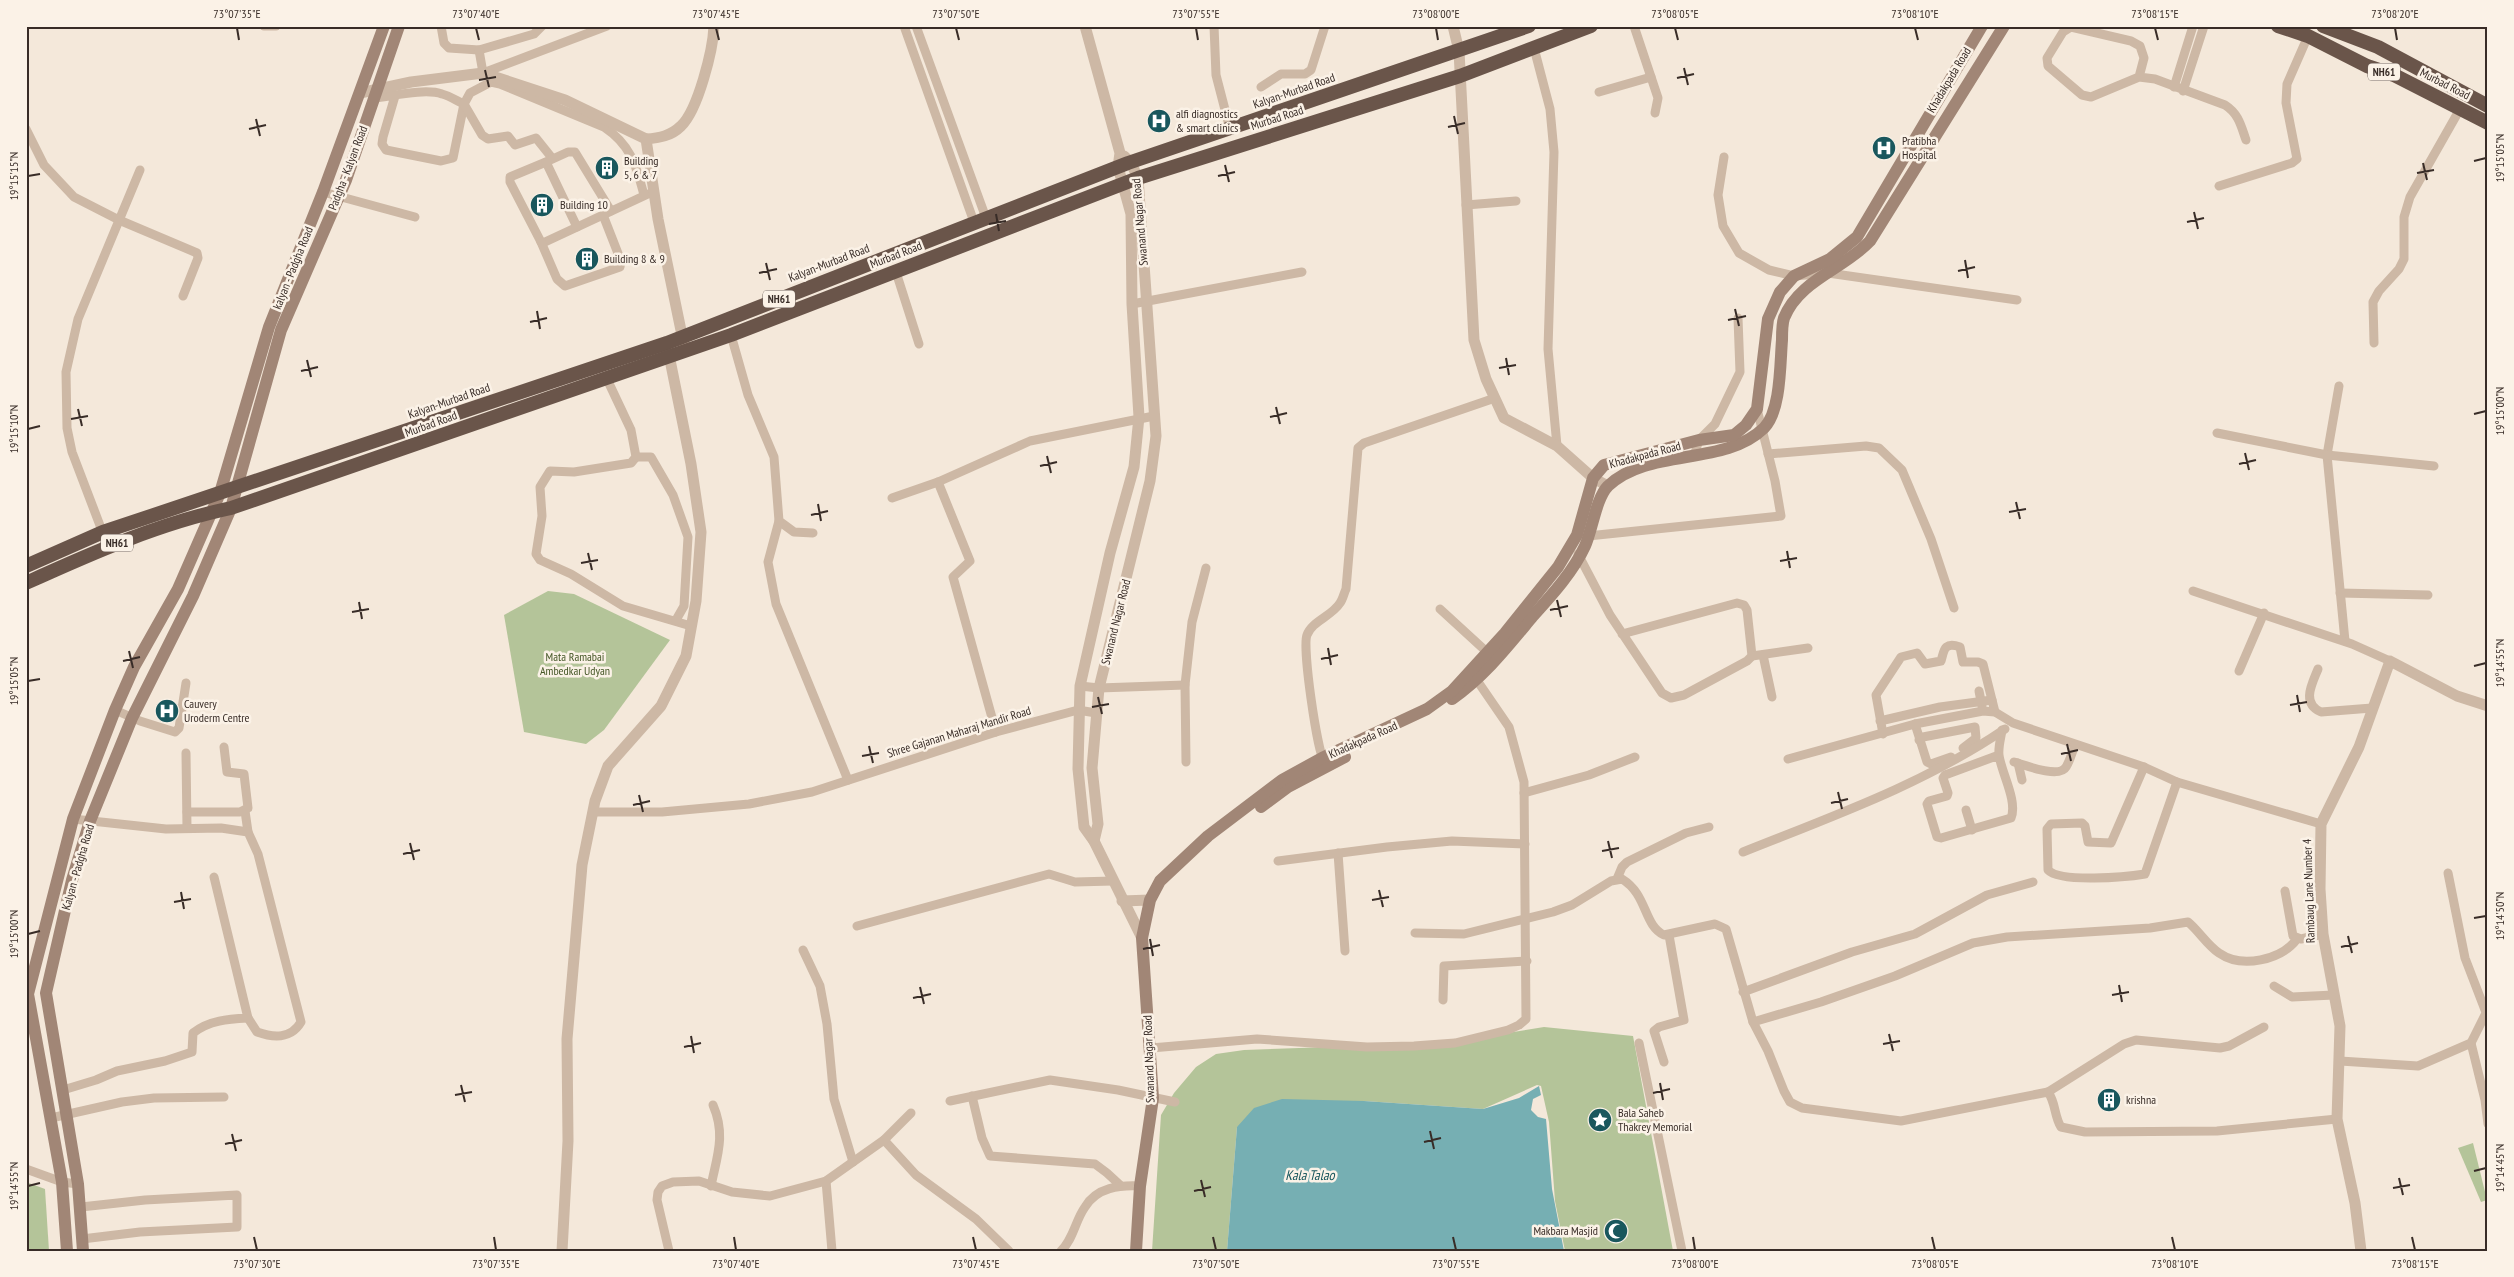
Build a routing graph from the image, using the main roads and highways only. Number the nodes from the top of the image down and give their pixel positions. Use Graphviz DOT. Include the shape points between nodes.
graph roads {
  1 [pos="384,26"];
  2 [pos="399,26"];
  3 [pos="1529,26"];
  4 [pos="1591,26"];
  5 [pos="1982,26"];
  6 [pos="2004,26"];
  7 [pos="2278,26"];
  8 [pos="2323,26"];
  9 [pos="2378,47"];
  10 [pos="1967,50"];
  11 [pos="1983,58"];
  12 [pos="2367,66"];
  13 [pos="2488,106"];
  14 [pos="2488,123"];
  15 [pos="1886,187"];
  16 [pos="1900,194"];
  17 [pos="296,259"];
  18 [pos="309,263"];
  19 [pos="828,279"];
  20 [pos="834,294"];
  21 [pos="275,328"];
  22 [pos="482,406"];
  23 [pos="488,420"];
  24 [pos="1621,461"];
  25 [pos="1628,474"];
  26 [pos="239,488"];
  27 [pos="220,493"];
  28 [pos="231,508"];
  29 [pos="211,513"];
  30 [pos="1575,551"];
  31 [pos="26,566"];
  32 [pos="26,583"];
  33 [pos="178,589"];
  34 [pos="193,596"];
  35 [pos="1522,621"];
  36 [pos="1474,676"];
  37 [pos="1142,938"];
  38 [pos="27,994"];
  39 [pos="83,1245"];
  40 [pos="67,1251"];
  41 [pos="1136,1251"];
  1 -- 17 [label="main road, kalyan - Padgha Road"];
  2 -- 18 [label="main road, Padgha - Kalyan Road" via="346,180"];
  3 -- 19 [label="highway, Kalyan-Murbad Road / NH61" via="1124,165"];
  4 -- 20 [label="highway, Murbad Road / NH61" via="1460,76 1138,178"];
  5 -- 10 [label="main road, Khadakpada Road"];
  6 -- 11 [label="main road, Khadakpada Road"];
  7 -- 12 [label="highway, Murbad Road / NH61" via="2308,36"];
  8 -- 9 [label="highway, NH61"];
  9 -- 12 [label="highway"];
  9 -- 13 [label="highway, NH61"];
  10 -- 11 [label="main road"];
  10 -- 15 [label="main road, Khadakpada Road"];
  11 -- 16 [label="main road, Khadakpada Road"];
  12 -- 14 [label="highway, Murbad Road / NH61" via="2394,75"];
  15 -- 16 [label="main road"];
  15 -- 24 [label="main road, Khadakpada Road" via="1857,237 1842,251 1794,276 1780,292 1768,319 1757,409 1752,418 1734,435 1699,440"];
  16 -- 25 [label="main road, Khadakpada Road" via="1870,241 1857,255 1805,289 1784,319 1776,404 1769,423 1739,445 1661,461"];
  17 -- 18 [label="main road"];
  17 -- 21 [label="main road, kalyan - Padgha Road"];
  18 -- 21 [label="main road, Padgha - Kalyan Road"];
  19 -- 20 [label="highway"];
  19 -- 22 [label="highway, Kalyan-Murbad Road / NH61" via="667,343"];
  20 -- 23 [label="highway, Murbad Road / NH61" via="731,335"];
  21 -- 26 [label="main road, Padgha - Kalyan Road"];
  21 -- 27 [label="main road, kalyan - Padgha Road"];
  22 -- 23 [label="highway"];
  22 -- 26 [label="highway, Kalyan-Murbad Road / NH61"];
  23 -- 28 [label="highway, Murbad Road / NH61"];
  24 -- 25 [label="main road"];
  24 -- 30 [label="main road, Khadakpada Road" via="1604,465 1594,478 1576,535"];
  25 -- 30 [label="main road, Khadakpada Road" via="1608,486 1588,536"];
  26 -- 27 [label="highway, Kalyan-Murbad Road / NH61"];
  26 -- 28 [label="main road, Padgha - Kalyan Road"];
  27 -- 29 [label="main road, kalyan - Padgha Road"];
  27 -- 31 [label="highway, Kalyan-Murbad Road / NH61" via="102,532"];
  28 -- 29 [label="highway, Murbad Road / NH61"];
  28 -- 34 [label="main road, Kalyan - Padgha Road"];
  29 -- 32 [label="highway, NH61" via="108,546"];
  29 -- 33 [label="main road, Kalyan - Padgha Road"];
  30 -- 35 [label="main road, Khadakpada Road"];
  33 -- 34 [label="main road"];
  33 -- 38 [label="main road, Kalyan - Padgha Road" via="134,667 74,819"];
  34 -- 39 [label="main road, Kalyan - Padgha Road" via="132,718 90,820 72,880 46,994 68,1114"];
  35 -- 36 [label="main road, Khadakpada Road"];
  35 -- 36 [label="main road, Khadakpada Road" via="1488,653"];
  36 -- 37 [label="main road, Khadakpada Road" via="1431,714 1324,762 1285,784 1153,895"];
  37 -- 41 [label="main road, Swanand Nagar Road" via="1153,1098 1140,1186"];
  38 -- 40 [label="main road, Kalyan - Padgha Road" via="62,1182"];
}
